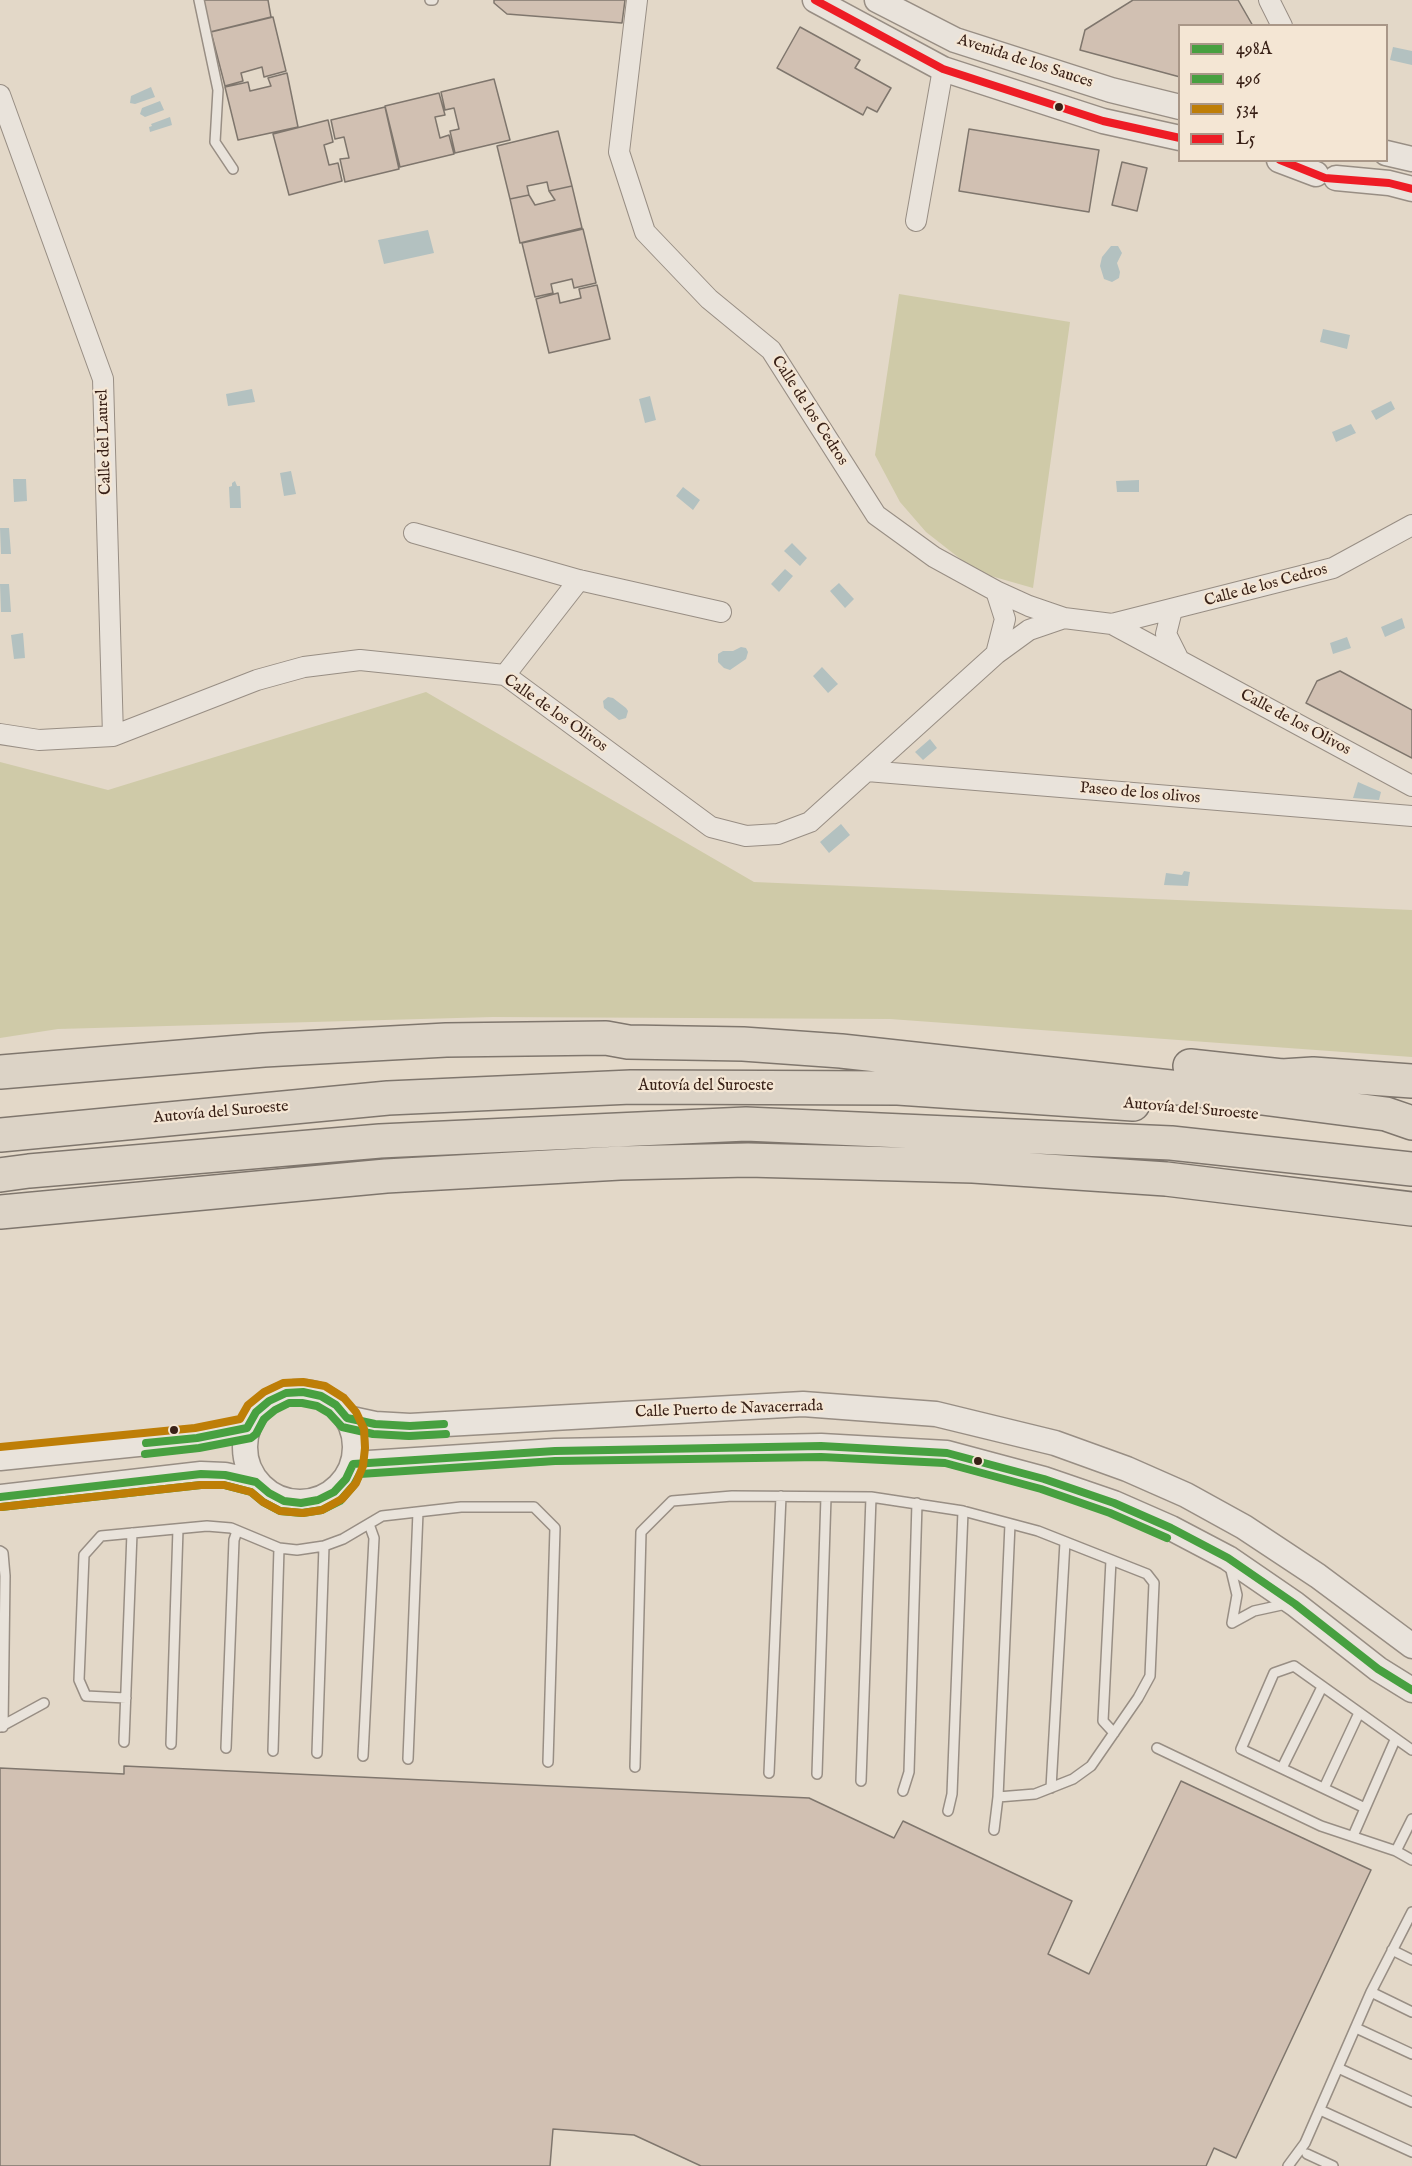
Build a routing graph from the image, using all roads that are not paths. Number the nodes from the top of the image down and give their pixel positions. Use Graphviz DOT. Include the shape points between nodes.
graph roads {
  1 [pos="199,0"];
  2 [pos="637,0"];
  3 [pos="815,0"];
  4 [pos="877,0"];
  5 [pos="1269,0"];
  6 [pos="1281,24"];
  7 [pos="943,69"];
  8 [pos="0,95"];
  9 [pos="1178,107"];
  10 [pos="1178,138"];
  11 [pos="1388,153"];
  12 [pos="1412,159"];
  13 [pos="1286,162"];
  14 [pos="1352,162"];
  15 [pos="233,169"];
  16 [pos="1320,171"];
  17 [pos="1412,189"];
  18 [pos="916,221"];
  19 [pos="1412,525"];
  20 [pos="414,533"];
  21 [pos="579,580"];
  22 [pos="996,591"];
  23 [pos="1172,610"];
  24 [pos="721,612"];
  25 [pos="1064,618"];
  26 [pos="1112,624"];
  27 [pos="996,654"];
  28 [pos="1179,660"];
  29 [pos="505,675"];
  30 [pos="0,734"];
  31 [pos="113,736"];
  32 [pos="867,771"];
  33 [pos="1412,786"];
  34 [pos="1412,816"];
  35 [pos="606,1038"];
  36 [pos="0,1072"];
  37 [pos="1282,1076"];
  38 [pos="1412,1081"];
  39 [pos="1412,1097"];
  40 [pos="1412,1123"];
  41 [pos="1412,1131"];
  42 [pos="0,1135"];
  43 [pos="1412,1169"];
  44 [pos="0,1175"];
  45 [pos="1409,1209"];
  46 [pos="0,1212"];
  47 [pos="347,1418"];
  48 [pos="247,1428"];
  49 [pos="0,1458"];
  50 [pos="353,1464"];
  51 [pos="256,1482"];
  52 [pos="781,1496"];
  53 [pos="0,1497"];
  54 [pos="826,1497"];
  55 [pos="871,1497"];
  56 [pos="917,1503"];
  57 [pos="963,1511"];
  58 [pos="418,1512"];
  59 [pos="369,1524"];
  60 [pos="1010,1524"];
  61 [pos="178,1529"];
  62 [pos="237,1531"];
  63 [pos="132,1533"];
  64 [pos="1065,1542"];
  65 [pos="324,1546"];
  66 [pos="279,1548"];
  67 [pos="0,1551"];
  68 [pos="1228,1558"];
  69 [pos="1111,1560"];
  70 [pos="1295,1604"];
  71 [pos="1412,1646"];
  72 [pos="1322,1687"];
  73 [pos="1412,1690"];
  74 [pos="126,1698"];
  75 [pos="44,1703"];
  76 [pos="1359,1713"];
  77 [pos="1,1727"];
  78 [pos="1114,1733"];
  79 [pos="1395,1740"];
  80 [pos="124,1742"];
  81 [pos="171,1744"];
  82 [pos="226,1748"];
  83 [pos="1157,1748"];
  84 [pos="1412,1750"];
  85 [pos="273,1751"];
  86 [pos="317,1753"];
  87 [pos="363,1756"];
  88 [pos="408,1759"];
  89 [pos="548,1762"];
  90 [pos="635,1767"];
  91 [pos="1282,1768"];
  92 [pos="769,1773"];
  93 [pos="817,1774"];
  94 [pos="861,1781"];
  95 [pos="1051,1788"];
  96 [pos="1324,1788"];
  97 [pos="903,1791"];
  98 [pos="998,1797"];
  99 [pos="1365,1808"];
  100 [pos="948,1811"];
  101 [pos="1412,1819"];
  102 [pos="994,1830"];
  103 [pos="1353,1836"];
  104 [pos="1396,1851"];
  105 [pos="1412,1860"];
  106 [pos="1412,1912"];
  107 [pos="1392,1950"];
  108 [pos="1412,1960"];
  109 [pos="1371,1992"];
  110 [pos="1412,2012"];
  111 [pos="1356,2028"];
  112 [pos="1412,2055"];
  113 [pos="1338,2068"];
  114 [pos="1412,2102"];
  115 [pos="1320,2110"];
  116 [pos="1305,2143"];
  117 [pos="1412,2152"];
  118 [pos="1307,2154"];
  119 [pos="1288,2166"];
  120 [pos="1307,2166"];
  121 [pos="1333,2166"];
  1 -- 15 [label="lane" via="218,90 215,142"];
  2 -- 22 [label="street, Calle de los Cedros" via="619,152 645,232 709,299 771,350 876,515 934,557"];
  3 -- 7 [label="street, Avenida de los Sauces"];
  4 -- 9 [label="street, Avenida de los Sauces" via="955,40 1111,90"];
  5 -- 6 [label="street"];
  7 -- 10 [label="street, Avenida de los Sauces" via="1103,121"];
  7 -- 18 [label="street"];
  8 -- 31 [label="street, Calle del Laurel" via="103,379"];
  11 -- 12 [label="street"];
  13 -- 16 [label="street"];
  14 -- 16 [label="street" via="1349,170"];
  16 -- 17 [label="street"];
  19 -- 23 [label="street, Calle de los Cedros" via="1333,568"];
  20 -- 21 [label="street"];
  21 -- 24 [label="street"];
  21 -- 29 [label="street"];
  22 -- 25 [label="street, Calle de los Cedros"];
  22 -- 27 [label="street" via="1005,619"];
  23 -- 26 [label="street, Calle de los Cedros"];
  23 -- 28 [label="street" via="1166,634"];
  25 -- 26 [label="street"];
  25 -- 27 [label="street, Calle de los Olivos" via="1029,630"];
  26 -- 28 [label="street, Calle de los Olivos"];
  27 -- 32 [label="street, Calle de los Olivos"];
  28 -- 33 [label="street, Calle de los Olivos"];
  29 -- 31 [label="street, Calle de los Olivos" via="360,660 304,667 257,680"];
  29 -- 32 [label="street, Calle de los Olivos" via="711,827 746,836 778,834 810,822"];
  30 -- 31 [label="street, Calle de los Olivos" via="39,740"];
  32 -- 34 [label="street, Paseo de los olivos"];
  35 -- 36 [label="highway" via="446,1040 264,1050"];
  35 -- 37 [label="highway" via="627,1034 879,1037"];
  35 -- 40 [label="highway" via="841,1051 1225,1093 1386,1114"];
  37 -- 38 [label="highway" via="1313,1074"];
  37 -- 39 [label="highway" via="1312,1084"];
  41 -- 42 [label="highway, Autovía del Suroeste" via="1179,1108 898,1088 631,1087 388,1098"];
  43 -- 44 [label="highway" via="1171,1143 746,1124 381,1141"];
  45 -- 46 [label="highway" via="1166,1179 973,1166 748,1160 386,1176"];
  47 -- 48 [label="street" via="321,1396 286,1393 256,1412"];
  47 -- 50 [label="street" via="354,1433"];
  47 -- 71 [label="street, Calle Puerto de Navacerrada" via="410,1426 803,1404 936,1414 1054,1443 1186,1495 1244,1527 1318,1576"];
  48 -- 49 [label="street" via="197,1438"];
  48 -- 51 [label="street" via="244,1456"];
  50 -- 51 [label="street" via="346,1479 333,1492 302,1503 284,1501"];
  50 -- 68 [label="street" via="555,1451 821,1446 947,1454 1044,1479 1114,1503"];
  51 -- 53 [label="street" via="201,1474"];
  52 -- 54 [label="lane"];
  52 -- 90 [label="lane" via="672,1501 642,1532"];
  52 -- 92 [label="lane"];
  54 -- 55 [label="lane"];
  54 -- 93 [label="lane"];
  55 -- 56 [label="lane"];
  55 -- 94 [label="lane"];
  56 -- 57 [label="lane"];
  56 -- 97 [label="lane" via="909,1772"];
  57 -- 60 [label="lane"];
  57 -- 100 [label="lane" via="952,1794"];
  58 -- 59 [label="lane" via="382,1516"];
  58 -- 88 [label="lane"];
  58 -- 89 [label="lane" via="461,1507 534,1507 555,1528"];
  59 -- 65 [label="lane"];
  59 -- 87 [label="lane" via="374,1538"];
  60 -- 64 [label="lane"];
  60 -- 98 [label="lane"];
  61 -- 62 [label="lane" via="207,1526"];
  61 -- 63 [label="lane"];
  61 -- 81 [label="lane"];
  62 -- 66 [label="lane"];
  62 -- 82 [label="lane"];
  63 -- 74 [label="lane"];
  63 -- 74 [label="lane" via="101,1536 84,1555 79,1680 86,1696"];
  64 -- 69 [label="lane"];
  64 -- 95 [label="lane"];
  65 -- 66 [label="lane"];
  65 -- 86 [label="lane"];
  66 -- 85 [label="lane"];
  67 -- 77 [label="lane" via="5,1576"];
  68 -- 70 [label="street"];
  68 -- 70 [label="lane" via="1237,1595 1232,1623 1254,1611"];
  69 -- 78 [label="lane" via="1103,1721"];
  69 -- 78 [label="lane" via="1147,1574 1154,1583 1150,1676"];
  70 -- 73 [label="street" via="1378,1669"];
  72 -- 76 [label="lane"];
  72 -- 91 [label="lane"];
  72 -- 91 [label="lane" via="1294,1666 1274,1673 1241,1749"];
  74 -- 80 [label="lane"];
  75 -- 77 [label="lane"];
  76 -- 79 [label="lane"];
  76 -- 96 [label="lane"];
  78 -- 95 [label="lane" via="1091,1766"];
  79 -- 84 [label="lane"];
  79 -- 99 [label="lane"];
  83 -- 103 [label="lane" via="1321,1826"];
  91 -- 96 [label="lane"];
  95 -- 98 [label="lane" via="1035,1794"];
  96 -- 99 [label="lane"];
  98 -- 102 [label="lane"];
  99 -- 103 [label="lane"];
  101 -- 104 [label="lane"];
  103 -- 104 [label="lane"];
  104 -- 105 [label="lane"];
  106 -- 107 [label="lane"];
  107 -- 108 [label="lane"];
  107 -- 109 [label="lane"];
  109 -- 110 [label="lane"];
  109 -- 111 [label="lane"];
  111 -- 112 [label="lane"];
  111 -- 113 [label="lane"];
  113 -- 114 [label="lane"];
  113 -- 115 [label="lane"];
  115 -- 116 [label="lane"];
  115 -- 117 [label="lane"];
  116 -- 118 [label="lane"];
  116 -- 119 [label="lane"];
  118 -- 120 [label="lane"];
  118 -- 121 [label="lane"];
}
